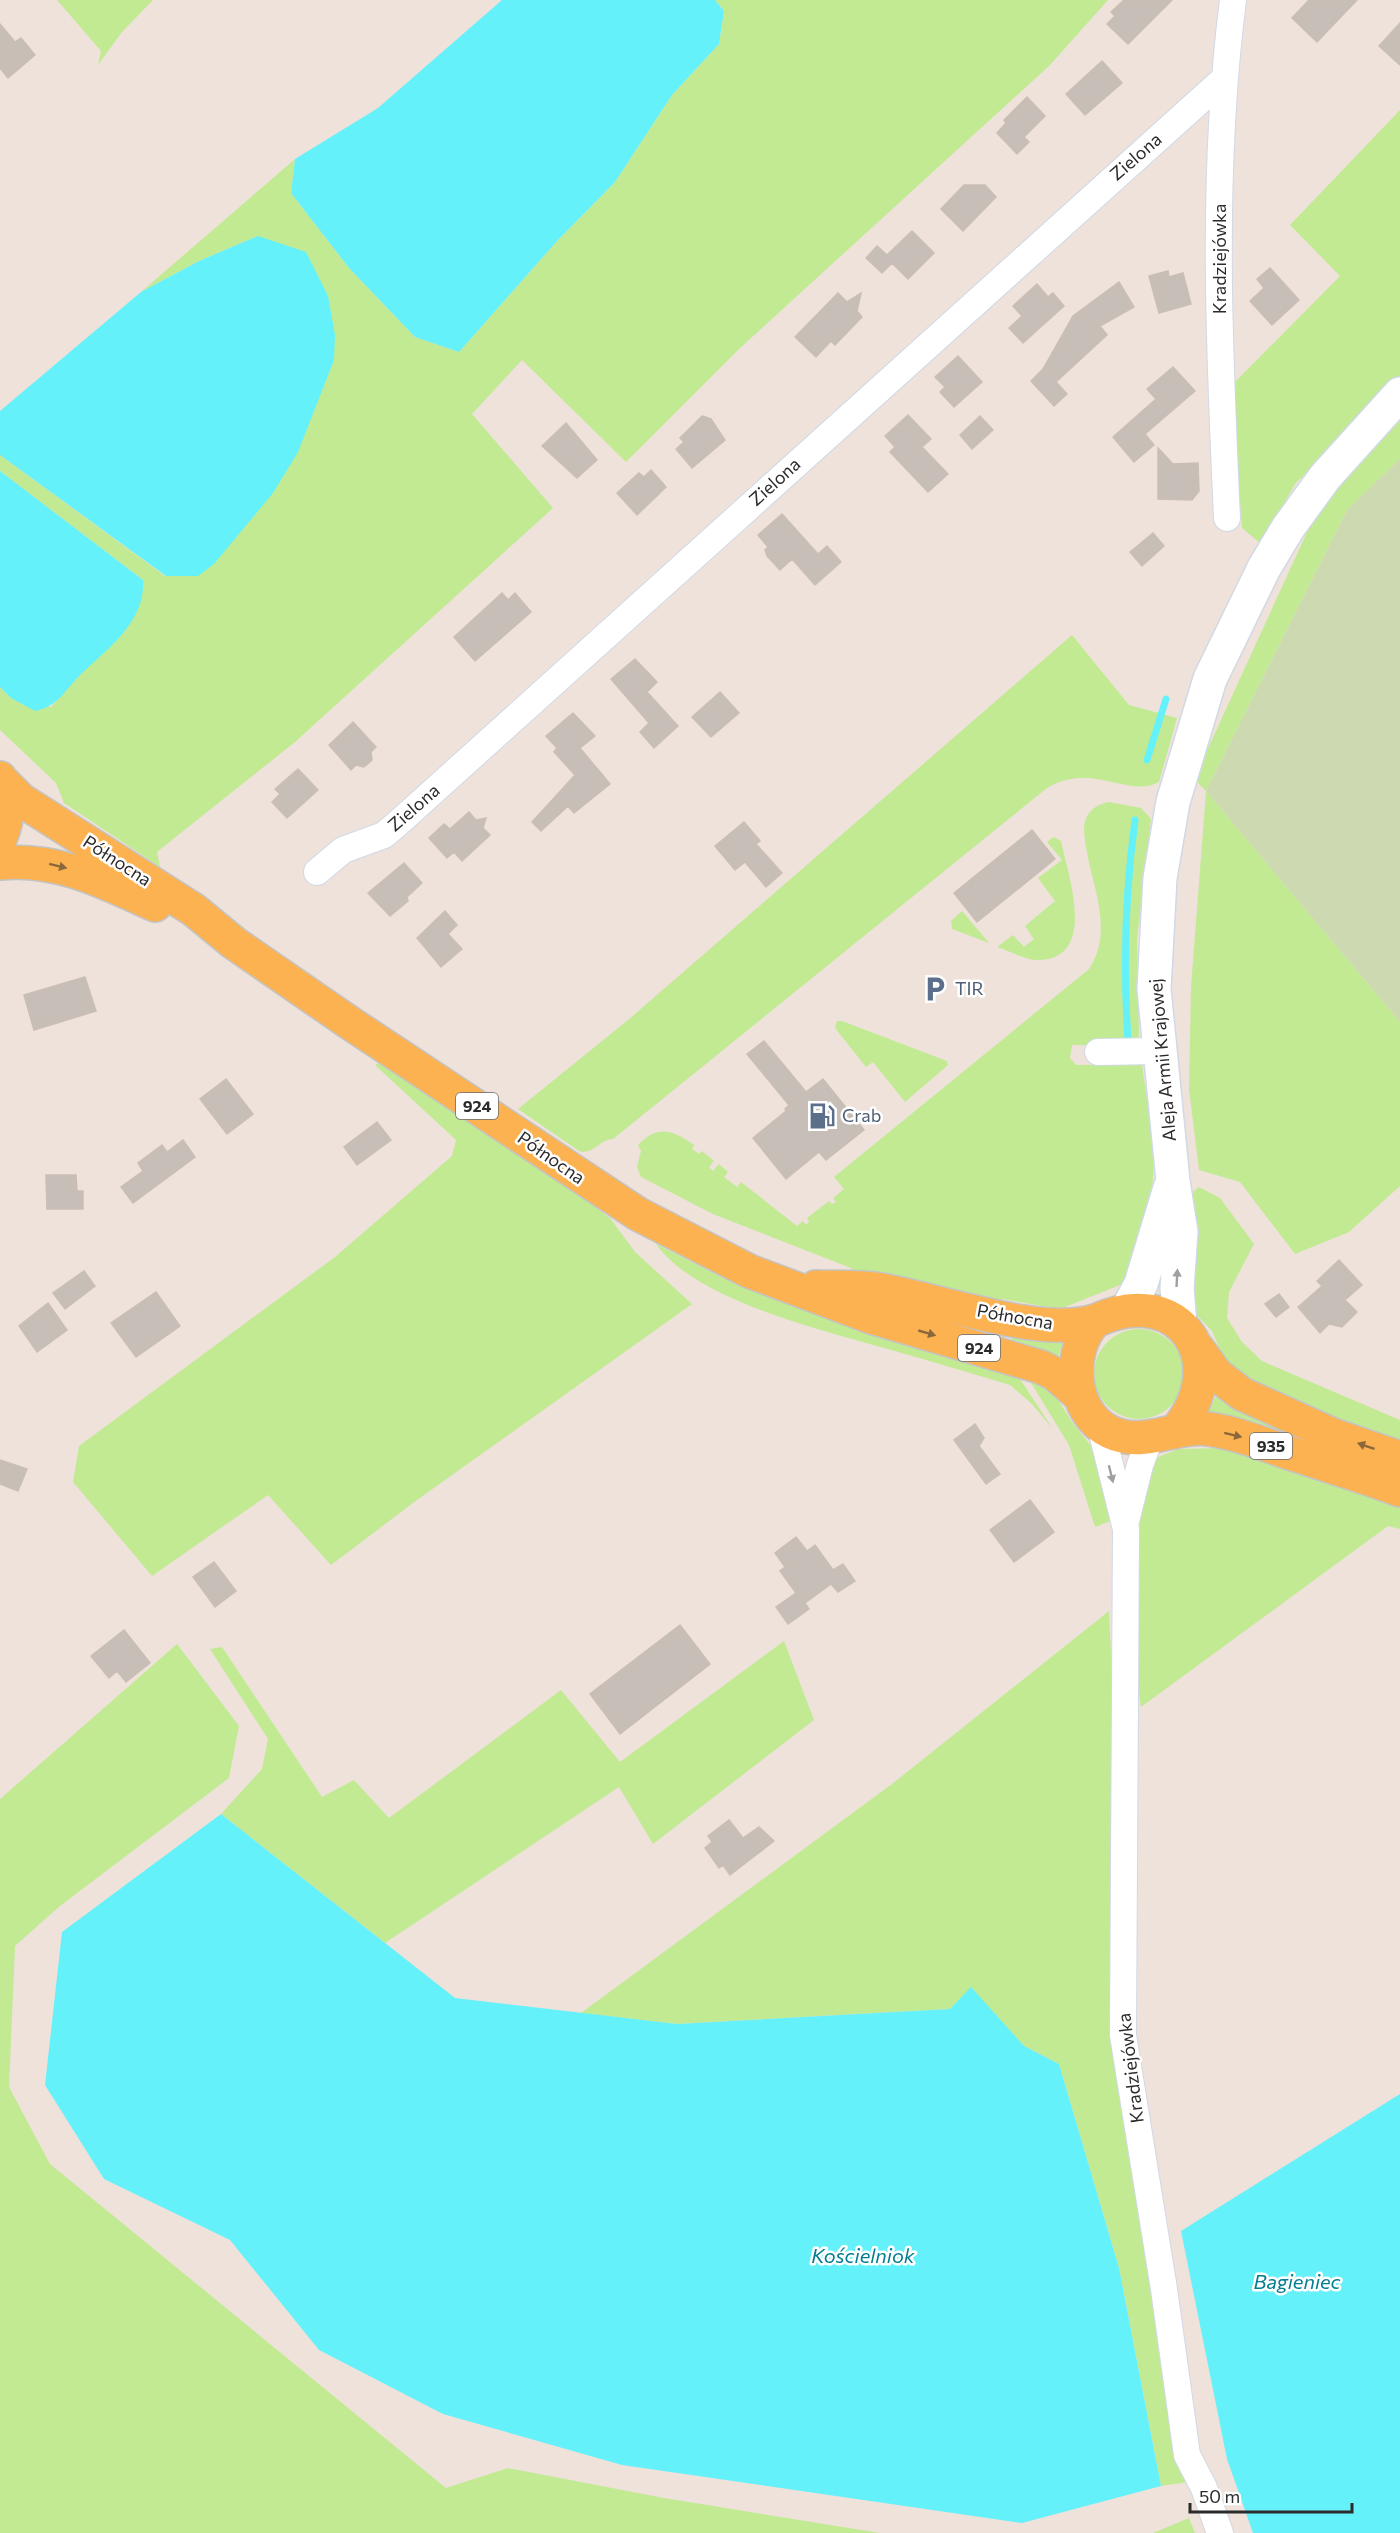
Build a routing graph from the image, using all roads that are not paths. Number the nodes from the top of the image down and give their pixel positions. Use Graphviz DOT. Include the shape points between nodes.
graph roads {
  1 [pos="1233,0"];
  2 [pos="1224,79"];
  3 [pos="1400,394"];
  4 [pos="1227,518"];
  5 [pos="0,779"];
  6 [pos="0,839"];
  7 [pos="0,862"];
  8 [pos="316,872"];
  9 [pos="234,943"];
  10 [pos="1159,1051"];
  11 [pos="1098,1052"];
  12 [pos="1173,1181"];
  13 [pos="793,1287"];
  14 [pos="1127,1310"];
  15 [pos="1095,1320"];
  16 [pos="1189,1337"];
  17 [pos="1078,1394"];
  18 [pos="1100,1425"];
  19 [pos="1162,1435"];
  20 [pos="1400,1458"];
  21 [pos="1400,1490"];
  22 [pos="1126,1521"];
  23 [pos="1220,2533"];
  1 -- 2 [label="street, Kradziejówka"];
  2 -- 4 [label="street, Kradziejówka" via="1220,366"];
  2 -- 8 [label="street, Zielona" via="397,824 384,835 342,850"];
  3 -- 10 [label="main road, Aleja Armii Krajowej" via="1325,477 1288,528 1254,587 1210,679 1173,802 1160,878 1154,989"];
  5 -- 6 [label="main road, 924" via="8,815"];
  5 -- 9 [label="main road, Północna / 924" via="21,800 194,910"];
  7 -- 9 [label="main road, Północna / 924, one-way" via="34,861 78,872"];
  9 -- 13 [label="main road, Północna / 924" via="607,1196 729,1262"];
  10 -- 11 [label="street"];
  10 -- 12 [label="main road, Aleja Armii Krajowej"];
  12 -- 14 [label="main road, Aleja Armii Krajowej" via="1144,1276"];
  16 -- 12 [label="main road, Aleja Armii Krajowej, one-way" via="1177,1288 1181,1232"];
  13 -- 15 [label="main road, Północna / 924" via="879,1290 1045,1325 1077,1325"];
  13 -- 17 [label="main road, Północna / 924, one-way" via="871,1317 1041,1367"];
  14 -- 15 [label="main road, 924"];
  14 -- 16 [label="main road, 924" via="1155,1311"];
  15 -- 17 [label="main road" via="1080,1351"];
  16 -- 19 [label="main road" via="1201,1363 1194,1397 1186,1417"];
  20 -- 16 [label="main road, 935, one-way" via="1333,1435 1242,1394 1216,1374"];
  17 -- 18 [label="main road, 924" via="1084,1408"];
  18 -- 19 [label="main road, 924" via="1128,1437"];
  18 -- 22 [label="street, Kradziejówka, one-way"];
  19 -- 21 [label="main road, 935, one-way" via="1198,1428 1242,1437"];
  19 -- 22 [label="street, Kradziejówka"];
  22 -- 23 [label="street, Kradziejówka" via="1123,2035 1187,2455"];
}
